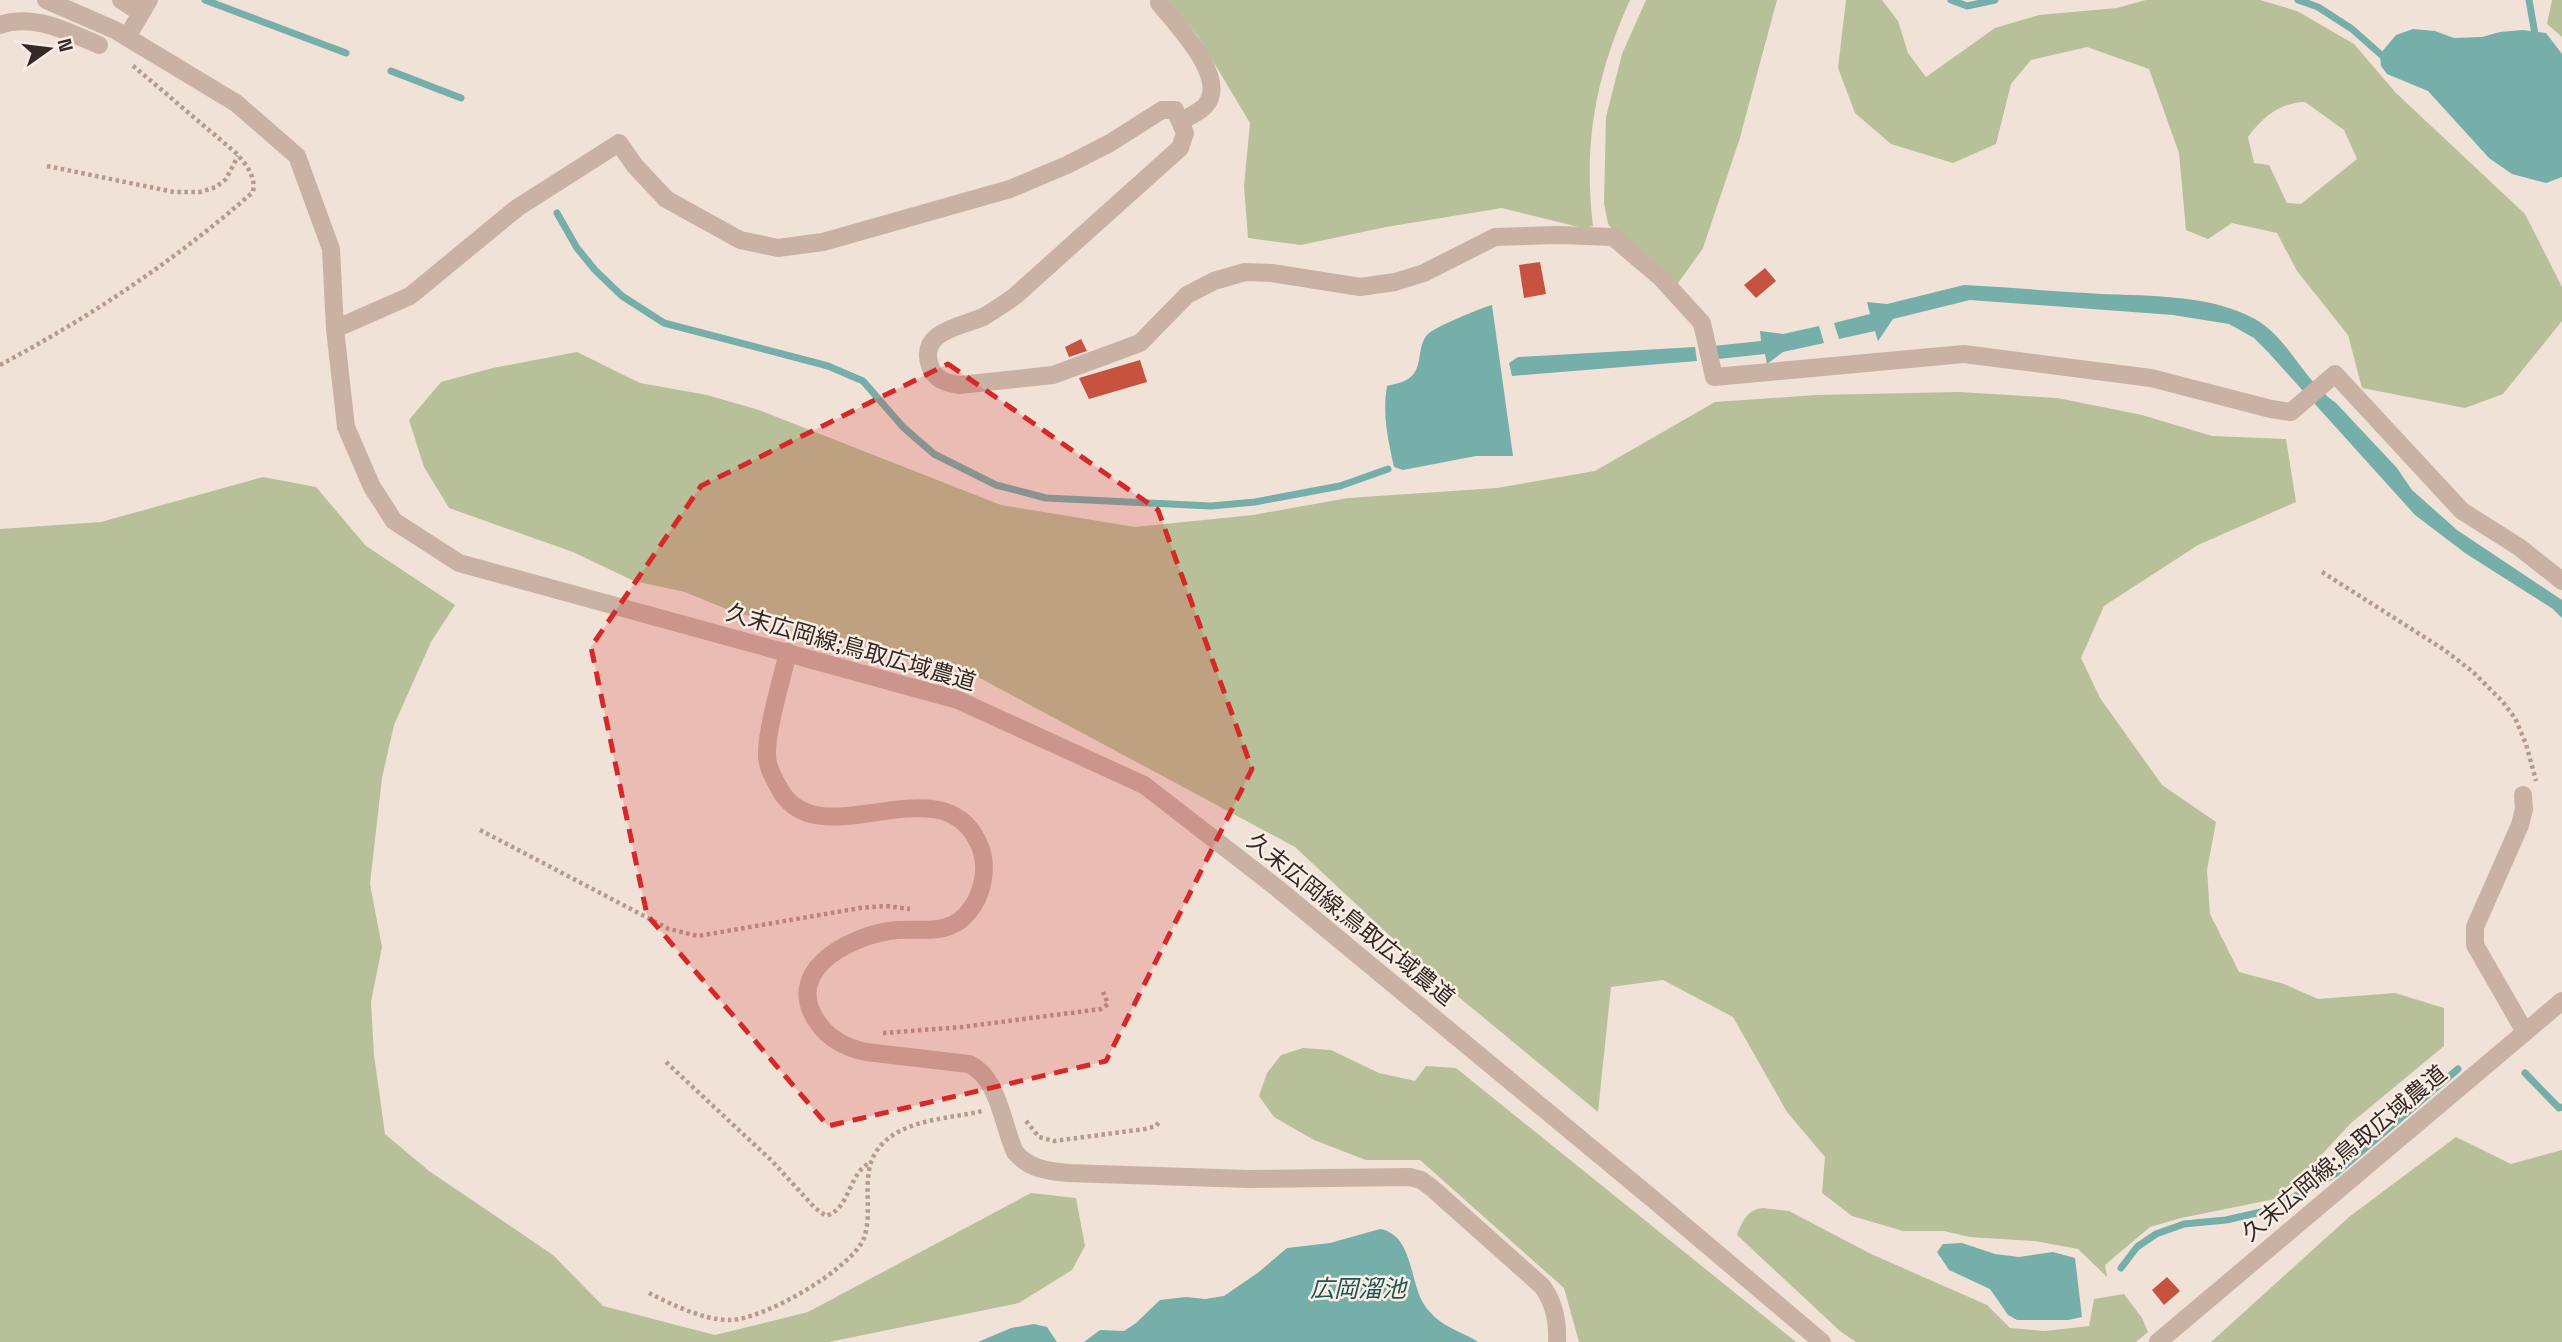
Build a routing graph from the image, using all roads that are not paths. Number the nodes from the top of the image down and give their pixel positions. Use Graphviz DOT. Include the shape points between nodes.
graph roads {
  1 [pos="46,0"];
  2 [pos="121,0"];
  3 [pos="1159,3"];
  4 [pos="0,7"];
  5 [pos="145,7"];
  6 [pos="19,21"];
  7 [pos="0,25"];
  8 [pos="121,34"];
  9 [pos="99,45"];
  10 [pos="1182,121"];
  11 [pos="335,329"];
  12 [pos="2562,581"];
  13 [pos="788,652"];
  14 [pos="2523,798"];
  15 [pos="2562,1001"];
  16 [pos="2525,1032"];
  17 [pos="1557,1342"];
  18 [pos="1822,1342"];
  19 [pos="2158,1342"];
  1 -- 8 [label="street, 久末広岡線;鳥取広域農道"];
  2 -- 5 [label="street"];
  3 -- 10 [label="street" via="1209,71 1212,91 1205,106"];
  4 -- 6 [label="street"];
  5 -- 8 [label="street"];
  6 -- 7 [label="street"];
  6 -- 9 [label="street" via="48,25"];
  8 -- 11 [label="street, 久末広岡線;鳥取広域農道" via="236,103 297,156 331,248"];
  10 -- 11 [label="street" via="1175,110 1163,110 1110,143 1010,189 823,242 778,248 740,240 666,199 619,143 517,208 410,296"];
  10 -- 12 [label="street" via="1181,148 1016,296 985,316 939,333 928,351 934,376 960,385 1053,376 1140,342 1186,295 1245,272 1360,287 1424,273 1495,237 1613,237 1661,278 1702,323 1714,377 1964,354 2151,378 2291,412 2335,374 2462,511"];
  11 -- 13 [label="street, 久末広岡線;鳥取広域農道" via="346,427 372,487 394,521 459,563"];
  13 -- 17 [label="street" via="767,756 781,793 811,816 939,810 967,825 981,847 981,891 960,921 944,928 893,930 848,944 818,965 807,986 807,1000 826,1034 851,1049 978,1068 992,1090 1015,1152 1042,1170 1248,1179 1396,1176 1421,1180 1542,1286 1557,1320"];
  13 -- 18 [label="street, 久末広岡線;鳥取広域農道" via="958,700 1144,785 1277,888"];
  14 -- 16 [label="street" via="2520,825 2475,927 2475,945"];
  15 -- 16 [label="street, 久末広岡線;鳥取広域農道"];
  16 -- 19 [label="street, 久末広岡線;鳥取広域農道"];
}
